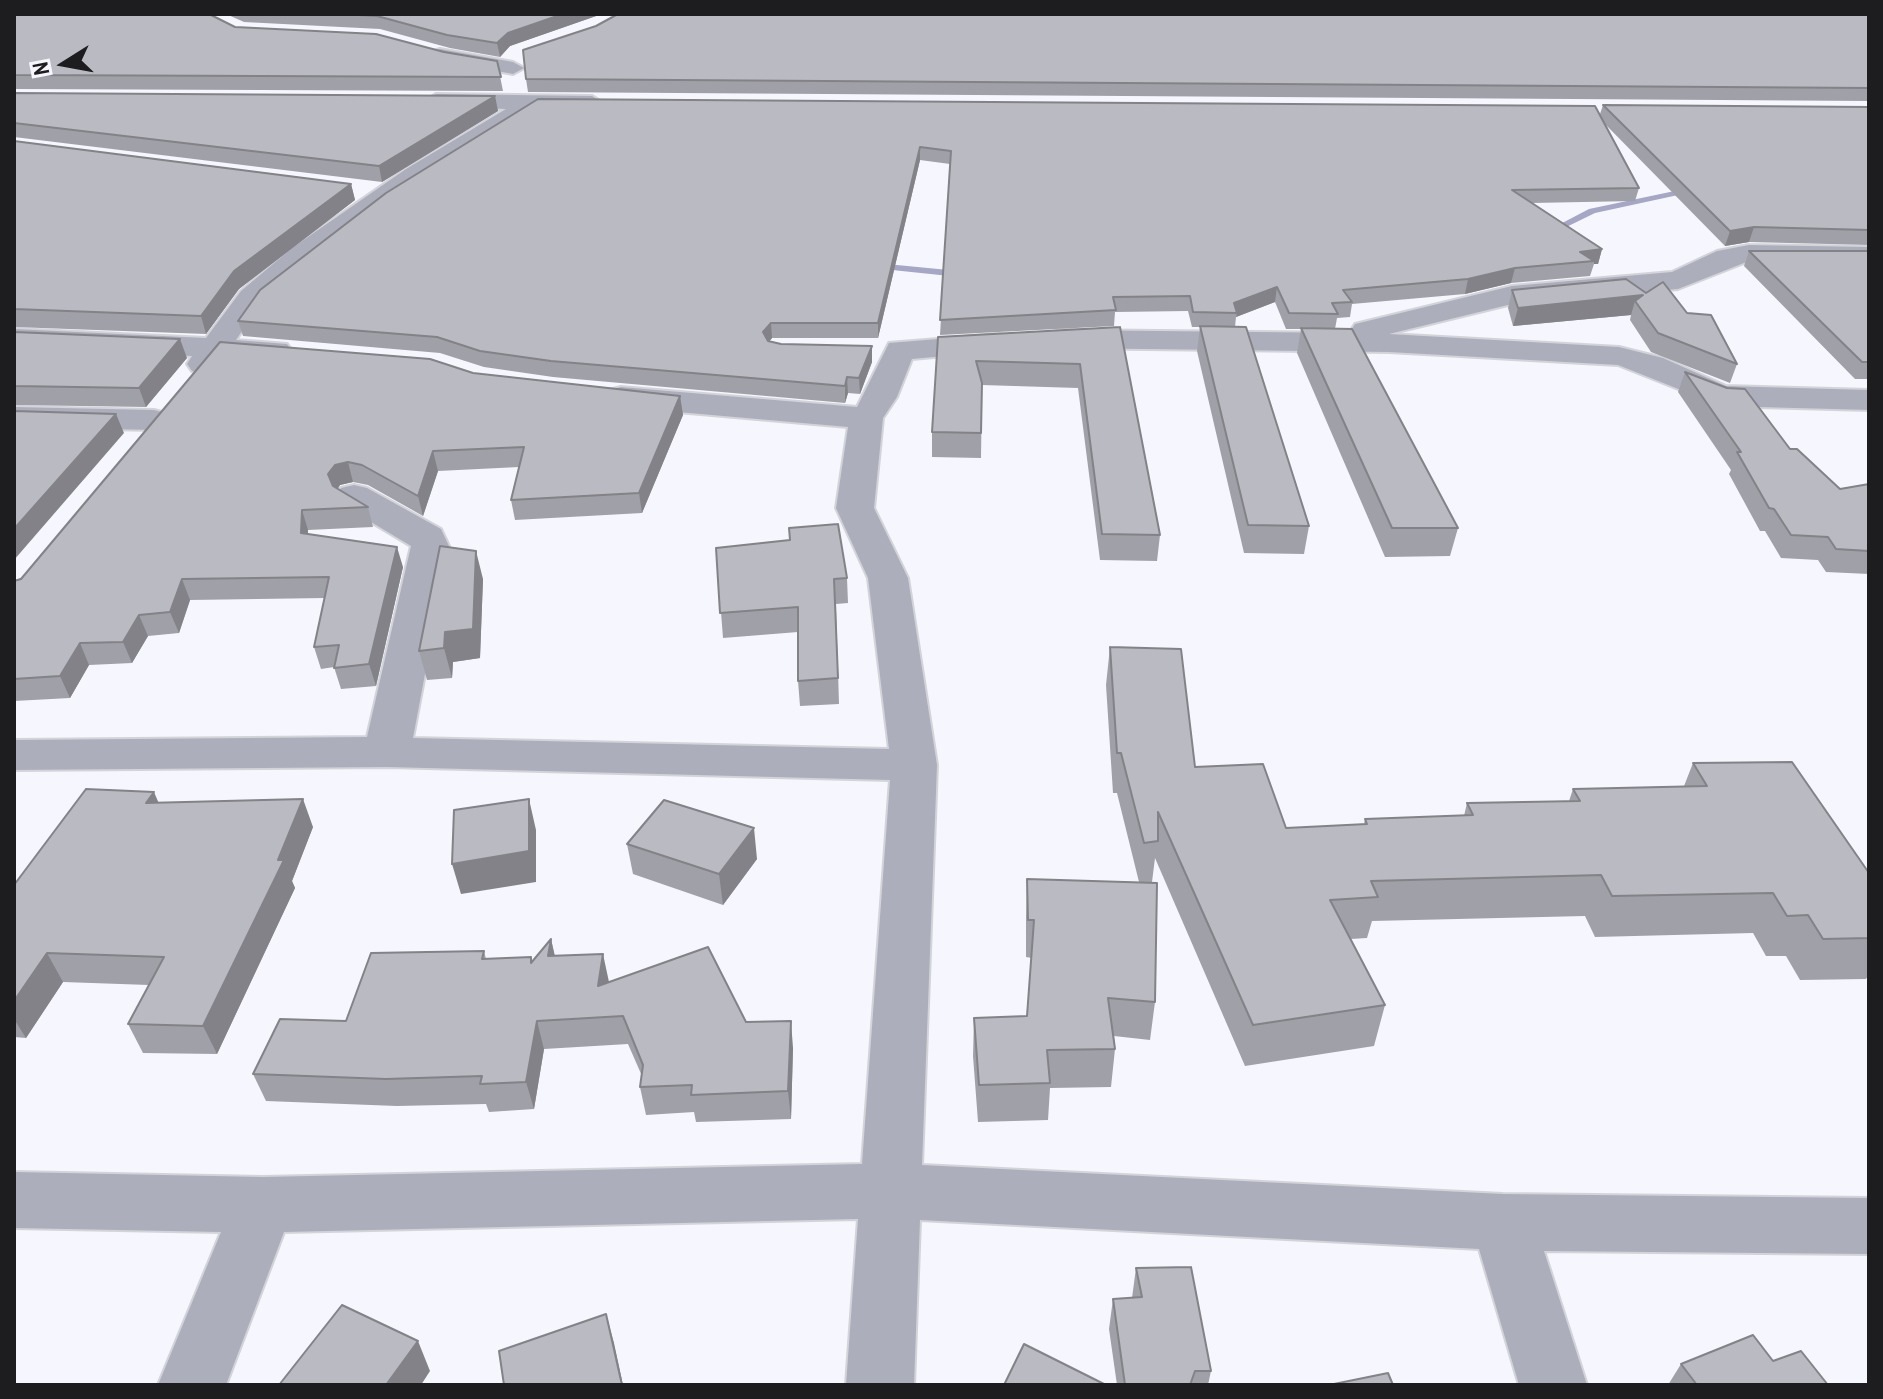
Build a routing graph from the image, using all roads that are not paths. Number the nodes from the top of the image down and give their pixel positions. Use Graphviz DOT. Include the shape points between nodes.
graph roads {
  1 [pos="419,47"];
  2 [pos="419,101"];
  3 [pos="524,102"];
  4 [pos="612,103"];
  5 [pos="350,186"];
  6 [pos="388,193"];
  7 [pos="1869,255"];
  8 [pos="14,338"];
  9 [pos="1322,342"];
  10 [pos="217,347"];
  11 [pos="312,354"];
  12 [pos="595,394"];
  13 [pos="1869,400"];
  14 [pos="14,417"];
  15 [pos="866,418"];
  16 [pos="354,496"];
  17 [pos="387,752"];
  18 [pos="14,755"];
  19 [pos="914,765"];
  20 [pos="890,1191"];
  21 [pos="14,1200"];
  22 [pos="263,1205"];
  23 [pos="1503,1222"];
  24 [pos="1869,1226"];
  25 [pos="192,1385"];
  26 [pos="880,1385"];
  27 [pos="1553,1385"];
  1 -- 3 [label="street" via="447,57 515,60"];
  2 -- 3 [label="street"];
  3 -- 4 [label="street"];
  3 -- 6 [label="street"];
  5 -- 6 [label="street"];
  6 -- 10 [label="street" via="251,297"];
  7 -- 9 [label="street" via="1749,253 1727,257 1678,280 1512,295"];
  8 -- 10 [label="street"];
  9 -- 13 [label="street" via="1619,356 1721,396"];
  9 -- 15 [label="street" via="1084,337 885,349 880,397"];
  10 -- 11 [label="street"];
  10 -- 14 [label="street" via="161,413"];
  12 -- 15 [label="street"];
  15 -- 19 [label="street" via="855,508 888,578"];
  16 -- 17 [label="street" via="428,537 430,546"];
  17 -- 18 [label="street"];
  17 -- 19 [label="street"];
  19 -- 20 [label="street"];
  20 -- 22 [label="street"];
  20 -- 23 [label="street"];
  20 -- 26 [label="street"];
  21 -- 22 [label="street"];
  22 -- 25 [label="street"];
  23 -- 24 [label="street"];
  23 -- 27 [label="street"];
}
